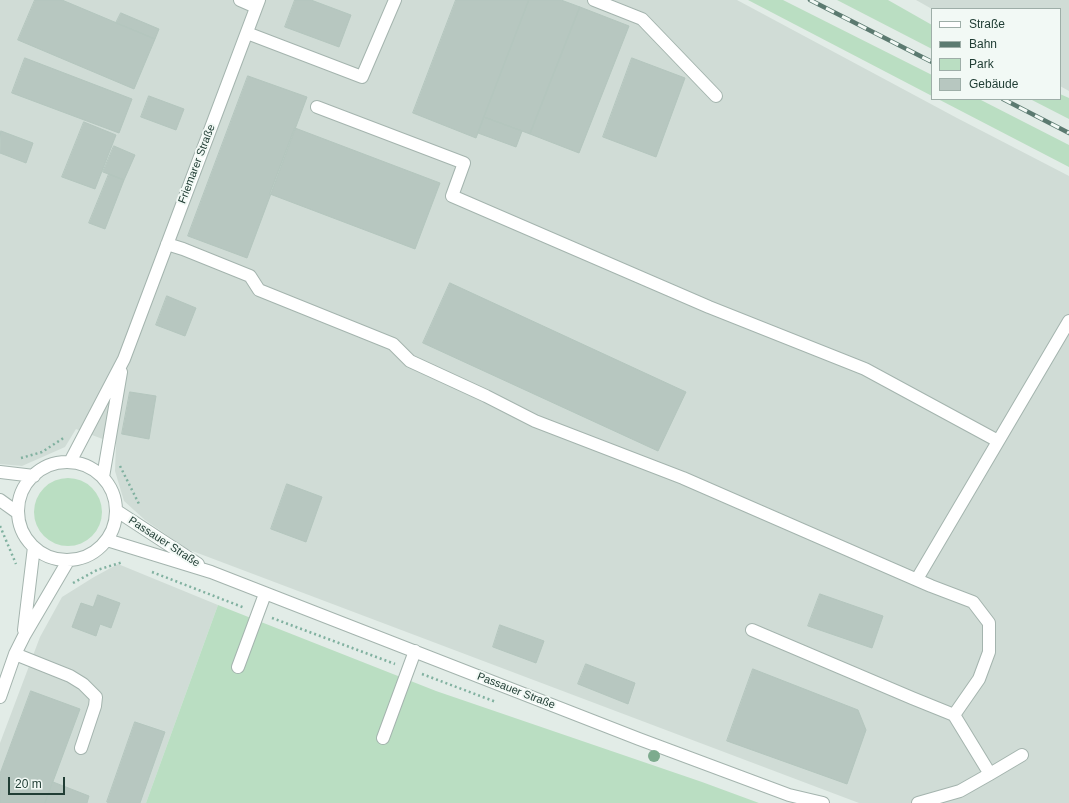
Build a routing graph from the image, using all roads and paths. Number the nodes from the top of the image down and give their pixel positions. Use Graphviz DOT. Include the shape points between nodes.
graph roads {
  1 [pos="240,0"];
  2 [pos="395,0"];
  3 [pos="594,0"];
  4 [pos="258,3"];
  5 [pos="246,33"];
  6 [pos="716,96"];
  7 [pos="318,107"];
  8 [pos="167,244"];
  9 [pos="1069,321"];
  10 [pos="124,359"];
  11 [pos="998,441"];
  12 [pos="70,462"];
  13 [pos="0,472"];
  14 [pos="34,476"];
  15 [pos="102,477"];
  16 [pos="0,500"];
  17 [pos="117,512"];
  18 [pos="18,513"];
  19 [pos="107,540"];
  20 [pos="34,546"];
  21 [pos="68,560"];
  22 [pos="211,572"];
  23 [pos="917,579"];
  24 [pos="265,594"];
  25 [pos="752,630"];
  26 [pos="24,636"];
  27 [pos="415,651"];
  28 [pos="16,654"];
  29 [pos="238,667"];
  30 [pos="0,697"];
  31 [pos="954,715"];
  32 [pos="383,738"];
  33 [pos="81,748"];
  34 [pos="1022,754"];
  35 [pos="990,774"];
  36 [pos="823,803"];
  37 [pos="918,803"];
  1 -- 4 [label="street, Friemarer Straße"];
  2 -- 5 [label="street" via="362,77"];
  3 -- 6 [label="street" via="642,19"];
  4 -- 5 [label="street, Friemarer Straße"];
  5 -- 8 [label="street, Friemarer Straße"];
  7 -- 11 [label="street" via="464,163 452,196 709,307 864,369"];
  8 -- 10 [label="street, Friemarer Straße"];
  8 -- 23 [label="street" via="250,276 259,290 393,344 410,361 535,421 683,478"];
  9 -- 11 [label="street"];
  10 -- 12 [label="street"];
  10 -- 15 [label="street"];
  11 -- 23 [label="street"];
  12 -- 14 [label="street" via="54,463"];
  12 -- 15 [label="street" via="85,465"];
  13 -- 14 [label="street"];
  14 -- 18 [label="street" via="21,494"];
  15 -- 17 [label="street" via="115,497"];
  16 -- 18 [label="street"];
  17 -- 19 [label="street"];
  17 -- 22 [label="street, Passauer Straße"];
  18 -- 20 [label="street" via="20,526 27,540"];
  19 -- 21 [label="street" via="97,551 83,558"];
  19 -- 22 [label="street, Passauer Straße"];
  20 -- 21 [label="street" via="38,551 53,558"];
  20 -- 26 [label="street"];
  21 -- 26 [label="street"];
  22 -- 24 [label="street, Passauer Straße"];
  23 -- 31 [label="street" via="973,602 990,623 989,652 979,679"];
  24 -- 27 [label="street, Passauer Straße"];
  24 -- 29 [label="street"];
  25 -- 31 [label="street"];
  26 -- 28 [label="street"];
  27 -- 32 [label="street"];
  27 -- 36 [label="street, Passauer Straße" via="759,784 789,795"];
  28 -- 30 [label="street"];
  28 -- 33 [label="street" via="70,676 96,697"];
  31 -- 35 [label="street"];
  34 -- 35 [label="street"];
  35 -- 37 [label="street" via="960,791"];
}
